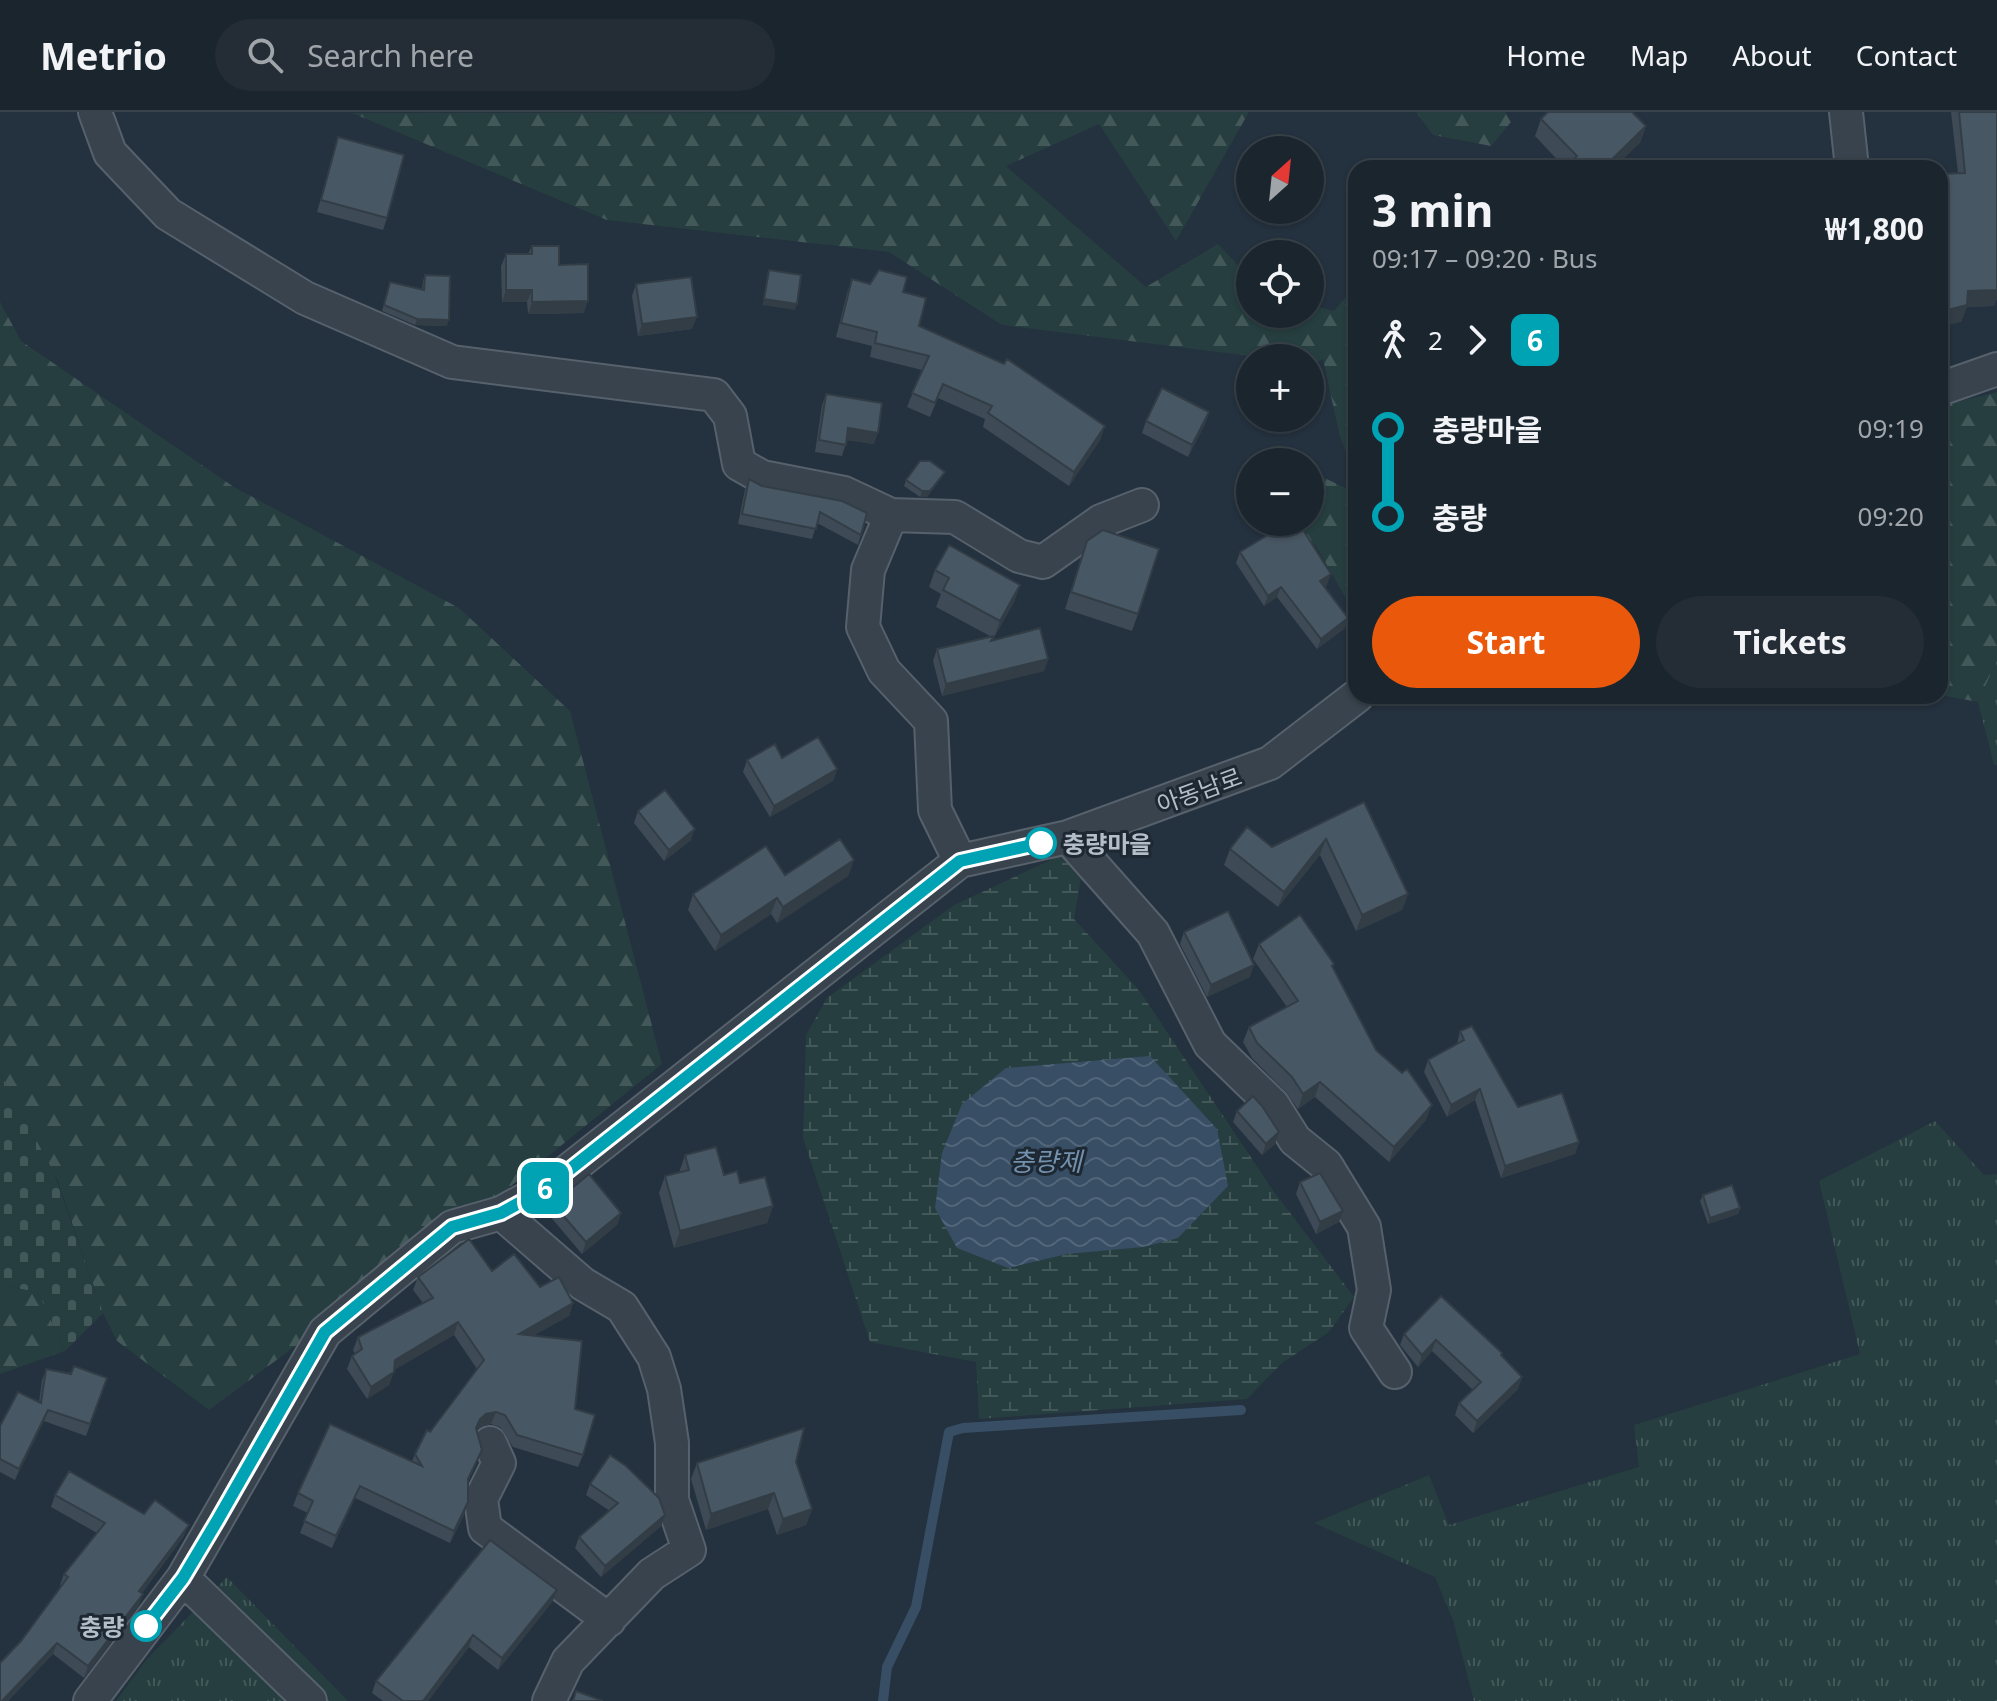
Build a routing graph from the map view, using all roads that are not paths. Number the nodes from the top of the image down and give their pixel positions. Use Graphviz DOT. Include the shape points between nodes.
graph roads {
  1 [pos="95,112"];
  2 [pos="1846,112"];
  3 [pos="1851,160"];
  4 [pos="1997,369"];
  5 [pos="1948,386"];
  6 [pos="1142,505"];
  7 [pos="891,515"];
  8 [pos="1348,703"];
  9 [pos="1068,837"];
  10 [pos="960,861"];
  11 [pos="501,1213"];
  12 [pos="1395,1372"];
  13 [pos="490,1443"];
  14 [pos="183,1578"];
  15 [pos="609,1620"];
  16 [pos="90,1701"];
  17 [pos="310,1701"];
  18 [pos="549,1701"];
  1 -- 7 [label="street" via="110,153 168,214 305,298 452,362 714,395 730,416 739,464 762,477 844,493"];
  2 -- 3 [label="street"];
  4 -- 5 [label="street"];
  6 -- 7 [label="street" via="1101,521 1043,562 1019,556 955,517"];
  7 -- 10 [label="street" via="868,570 863,627 884,671 931,721 935,810"];
  8 -- 9 [label="street, 아동남로" via="1270,763"];
  9 -- 10 [label="street, 아동남로"];
  9 -- 12 [label="street" via="1153,933 1210,1044 1273,1105 1295,1140 1326,1165 1364,1227 1374,1290 1366,1328"];
  10 -- 11 [label="street, 아동남로" via="545,1189"];
  11 -- 14 [label="street, 아동남로" via="452,1227 325,1332"];
  11 -- 15 [label="street" via="583,1284 622,1307 654,1357 664,1389 672,1443 672,1500 689,1550 652,1574"];
  13 -- 15 [label="street" via="499,1463 481,1499 485,1528"];
  14 -- 16 [label="street, 아동남로"];
  14 -- 17 [label="street"];
  15 -- 18 [label="street" via="568,1661"];
}
